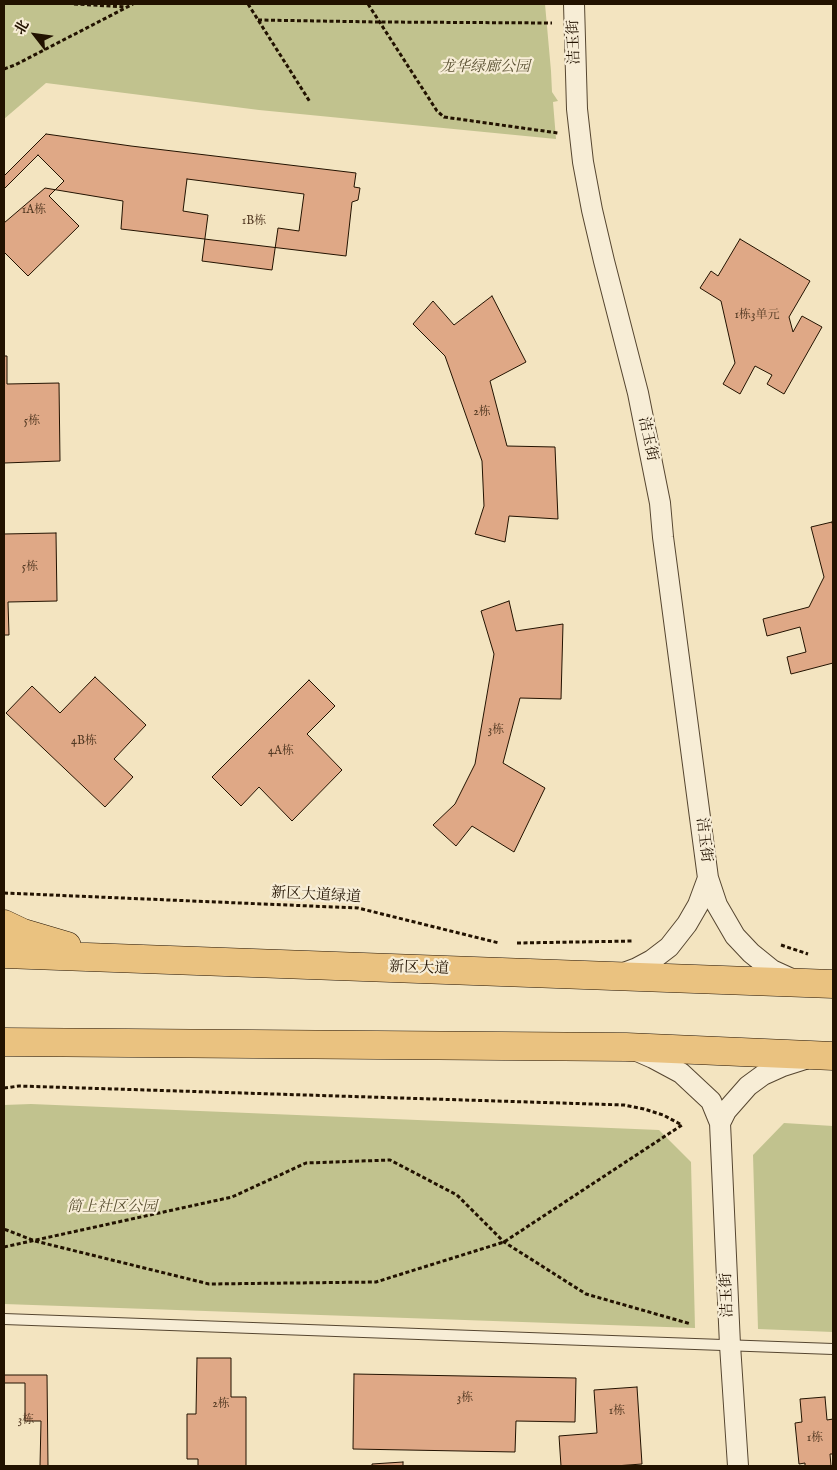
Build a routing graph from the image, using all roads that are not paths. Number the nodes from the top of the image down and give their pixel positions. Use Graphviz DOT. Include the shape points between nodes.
graph roads {
  1 [pos="574,4"];
  2 [pos="708,878"];
  3 [pos="4,924"];
  4 [pos="4,954"];
  5 [pos="115,957"];
  6 [pos="614,976"];
  7 [pos="821,983"];
  8 [pos="7,1044"];
  9 [pos="626,1047"];
  10 [pos="825,1055"];
  11 [pos="720,1123"];
  12 [pos="4,1319"];
  13 [pos="730,1345"];
  14 [pos="833,1349"];
  15 [pos="738,1466"];
  1 -- 2 [label="street, 洁玉街" via="578,109 584,162 594,218 658,487"];
  2 -- 6 [label="street" via="698,905 669,947 637,968"];
  2 -- 7 [label="street, 洁玉街" via="725,921 751,953 772,970 791,979"];
  3 -- 5 [label="main road" via="55,943"];
  4 -- 5 [label="main road, 新区大道"];
  5 -- 6 [label="main road, 新区大道"];
  6 -- 7 [label="main road, 新区大道"];
  8 -- 9 [label="main road"];
  9 -- 10 [label="main road"];
  9 -- 11 [label="street, 洁玉街" via="681,1073 711,1101"];
  10 -- 11 [label="street" via="762,1075 737,1097"];
  11 -- 13 [label="street, 洁玉街"];
  12 -- 13 [label="lane"];
  13 -- 14 [label="lane"];
  13 -- 15 [label="street, 洁玉街"];
}
